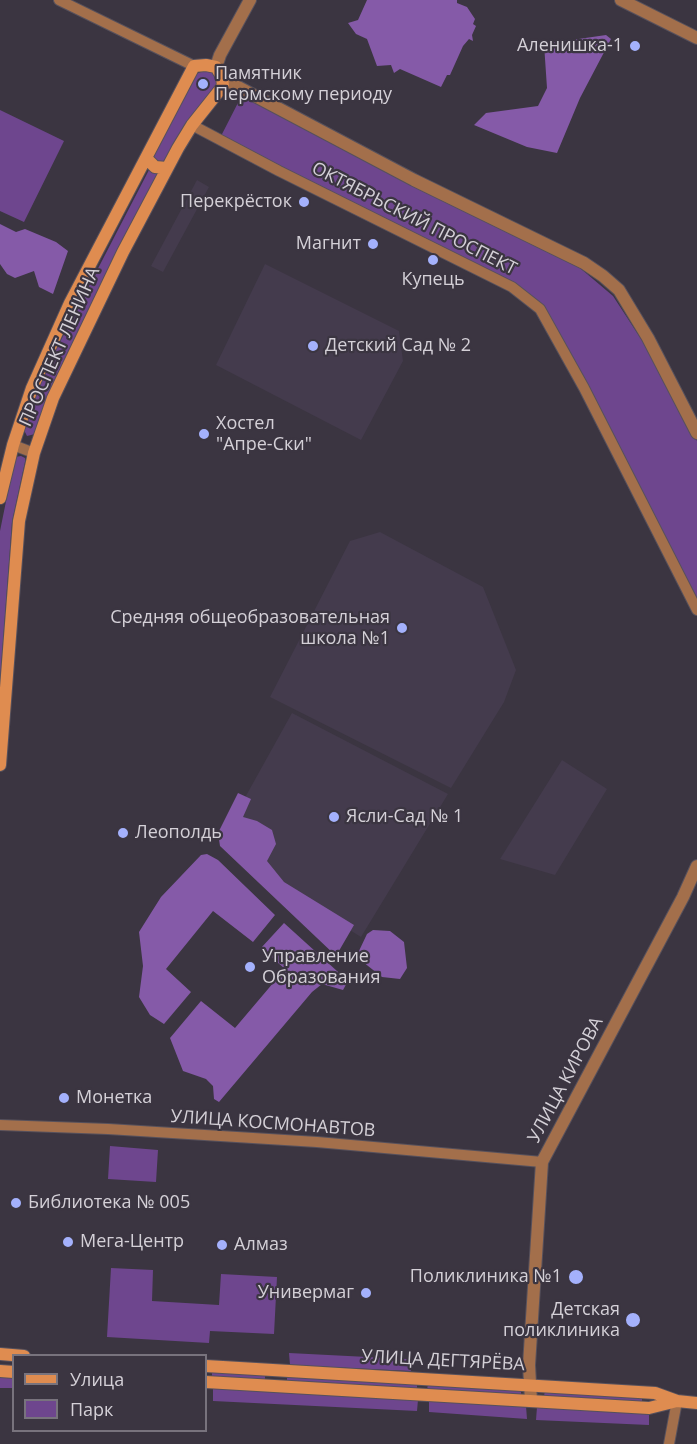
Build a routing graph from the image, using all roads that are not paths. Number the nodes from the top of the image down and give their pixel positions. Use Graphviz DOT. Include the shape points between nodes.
graph roads {
  1 [pos="59,0"];
  2 [pos="250,0"];
  3 [pos="621,0"];
  4 [pos="697,38"];
  5 [pos="194,66"];
  6 [pos="219,72"];
  7 [pos="192,125"];
  8 [pos="146,158"];
  9 [pos="167,168"];
  10 [pos="697,433"];
  11 [pos="13,445"];
  12 [pos="34,453"];
  13 [pos="0,498"];
  14 [pos="697,610"];
  15 [pos="0,762"];
  16 [pos="697,866"];
  17 [pos="0,1125"];
  18 [pos="542,1162"];
  19 [pos="207,1366"];
  20 [pos="207,1382"];
  21 [pos="529,1384"];
  22 [pos="531,1401"];
  23 [pos="676,1401"];
  24 [pos="697,1403"];
  25 [pos="669,1444"];
  1 -- 5 [label="street"];
  2 -- 6 [label="street, ПРОСПЕКТ ЛЕНИНА" via="220,55"];
  3 -- 4 [label="street"];
  5 -- 6 [label="main road" via="206,65"];
  5 -- 8 [label="main road, ПРОСПЕКТ ЛЕНИНА"];
  6 -- 7 [label="main road, ПРОСПЕКТ ЛЕНИНА" via="223,86"];
  6 -- 10 [label="street, ОКТЯБРЬСКИЙ ПРОСПЕКТ" via="240,88 603,276 619,290 648,338"];
  7 -- 9 [label="main road, ПРОСПЕКТ ЛЕНИНА"];
  7 -- 14 [label="street, ОКТЯБРЬСКИЙ ПРОСПЕКТ" via="512,287 540,309"];
  8 -- 9 [label="main road" via="155,167"];
  8 -- 11 [label="main road, ПРОСПЕКТ ЛЕНИНА" via="70,303 32,388"];
  9 -- 12 [label="main road, ПРОСПЕКТ ЛЕНИНА" via="92,314 53,398"];
  11 -- 12 [label="street"];
  11 -- 13 [label="main road, ПРОСПЕКТ ЛЕНИНА"];
  12 -- 15 [label="main road, ПРОСПЕКТ ЛЕНИНА" via="18,521"];
  16 -- 18 [label="street, УЛИЦА КИРОВА"];
  17 -- 18 [label="street, УЛИЦА КОСМОНАВТОВ" via="317,1142"];
  18 -- 21 [label="street, УЛИЦА КИРОВА"];
  19 -- 21 [label="main road, УЛИЦА ДЕГТЯРЁВА"];
  20 -- 22 [label="main road, УЛИЦА ДЕГТЯРЁВА"];
  21 -- 22 [label="street, УЛИЦА КИРОВА"];
  21 -- 23 [label="main road, УЛИЦА ДЕГТЯРЁВА" via="655,1393"];
  22 -- 23 [label="main road, УЛИЦА ДЕГТЯРЁВА" via="649,1408"];
  23 -- 24 [label="main road, УЛИЦА ДЕГТЯРЁВА"];
  23 -- 25 [label="street"];
}
